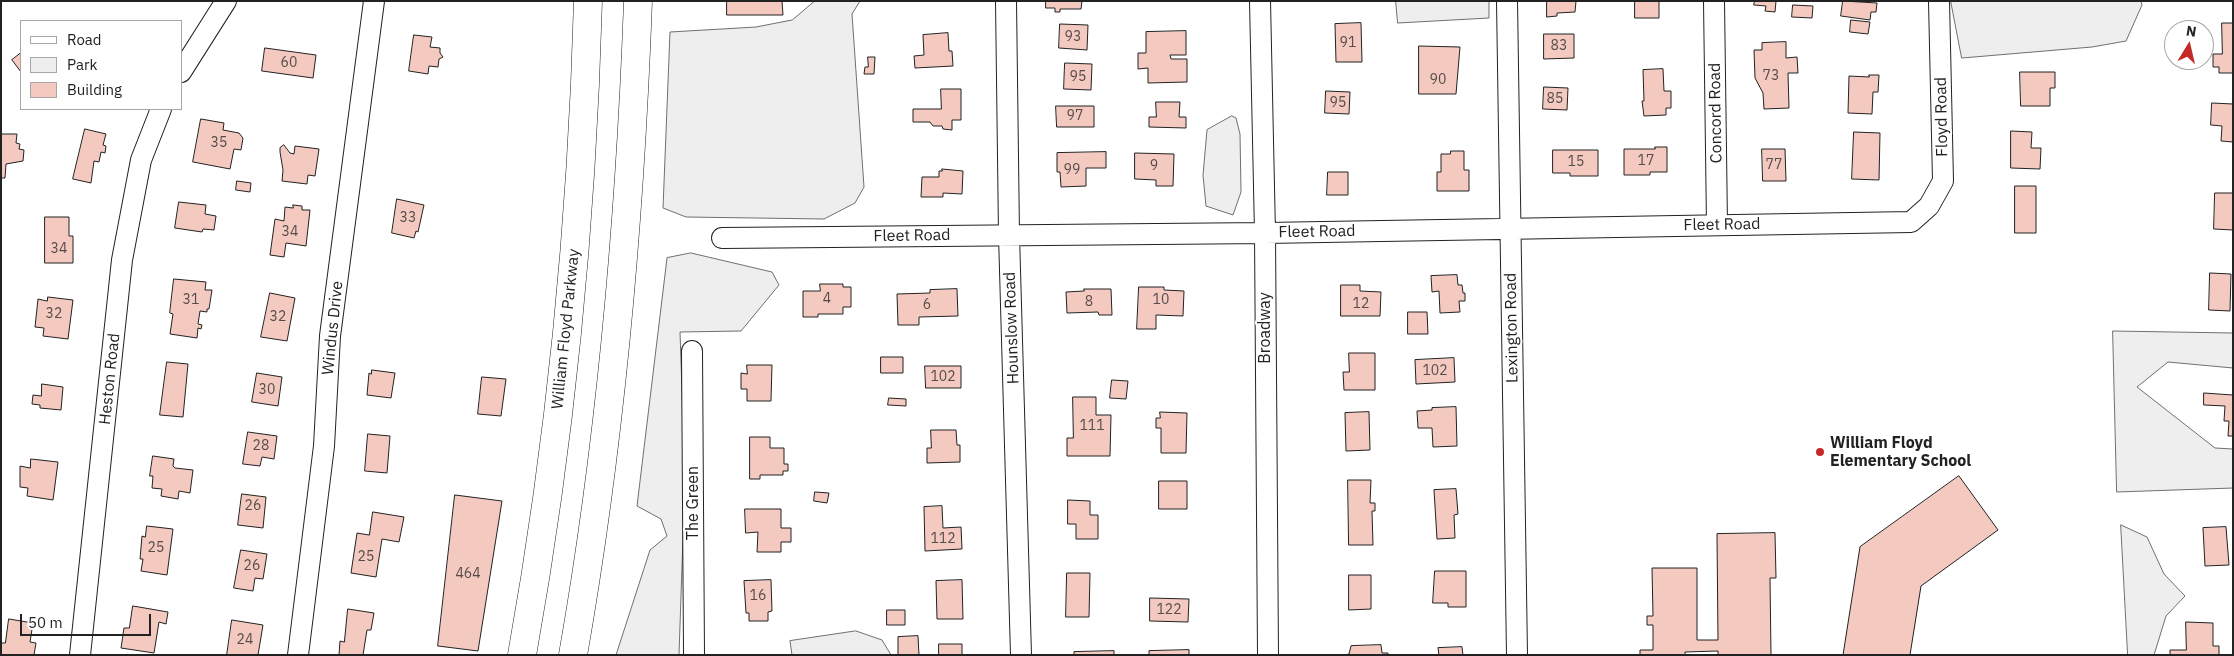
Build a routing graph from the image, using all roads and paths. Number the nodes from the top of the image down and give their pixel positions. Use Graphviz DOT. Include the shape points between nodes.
graph roads {
  1 [pos="226,1"];
  2 [pos="374,1"];
  3 [pos="588,1"];
  4 [pos="638,1"];
  5 [pos="1006,1"];
  6 [pos="1260,1"];
  7 [pos="1507,1"];
  8 [pos="1714,1"];
  9 [pos="1939,1"];
  10 [pos="182,70"];
  11 [pos="162,110"];
  12 [pos="1911,222"];
  13 [pos="1717,225"];
  14 [pos="1511,227"];
  15 [pos="1265,233"];
  16 [pos="1009,235"];
  17 [pos="722,238"];
  18 [pos="692,351"];
  19 [pos="80,655"];
  20 [pos="298,655"];
  21 [pos="522,655"];
  22 [pos="573,655"];
  23 [pos="694,655"];
  24 [pos="1020,655"];
  25 [pos="1268,655"];
  26 [pos="1517,655"];
  1 -- 10 [label="street"];
  2 -- 20 [label="street, Windus Drive" via="330,336 324,446"];
  3 -- 21 [label="highway, William Floyd Parkway" via="580,191 568,319 544,523"];
  4 -- 22 [label="highway" via="620,308 597,500"];
  5 -- 16 [label="street, Hounslow Road"];
  6 -- 15 [label="street, Broadway"];
  7 -- 14 [label="street, Lexington Road"];
  8 -- 13 [label="street, Concord Road"];
  9 -- 12 [label="street, Floyd Road" via="1943,181 1930,206"];
  11 -- 19 [label="street, Heston Road" via="141,160 122,260"];
  12 -- 13 [label="street, Fleet Road"];
  13 -- 14 [label="street, Fleet Road"];
  14 -- 15 [label="street, Fleet Road"];
  14 -- 26 [label="street, Lexington Road"];
  15 -- 16 [label="street, Fleet Road"];
  15 -- 25 [label="street, Broadway"];
  16 -- 17 [label="street, Fleet Road"];
  16 -- 24 [label="street, Hounslow Road"];
  18 -- 23 [label="street, The Green"];
}
